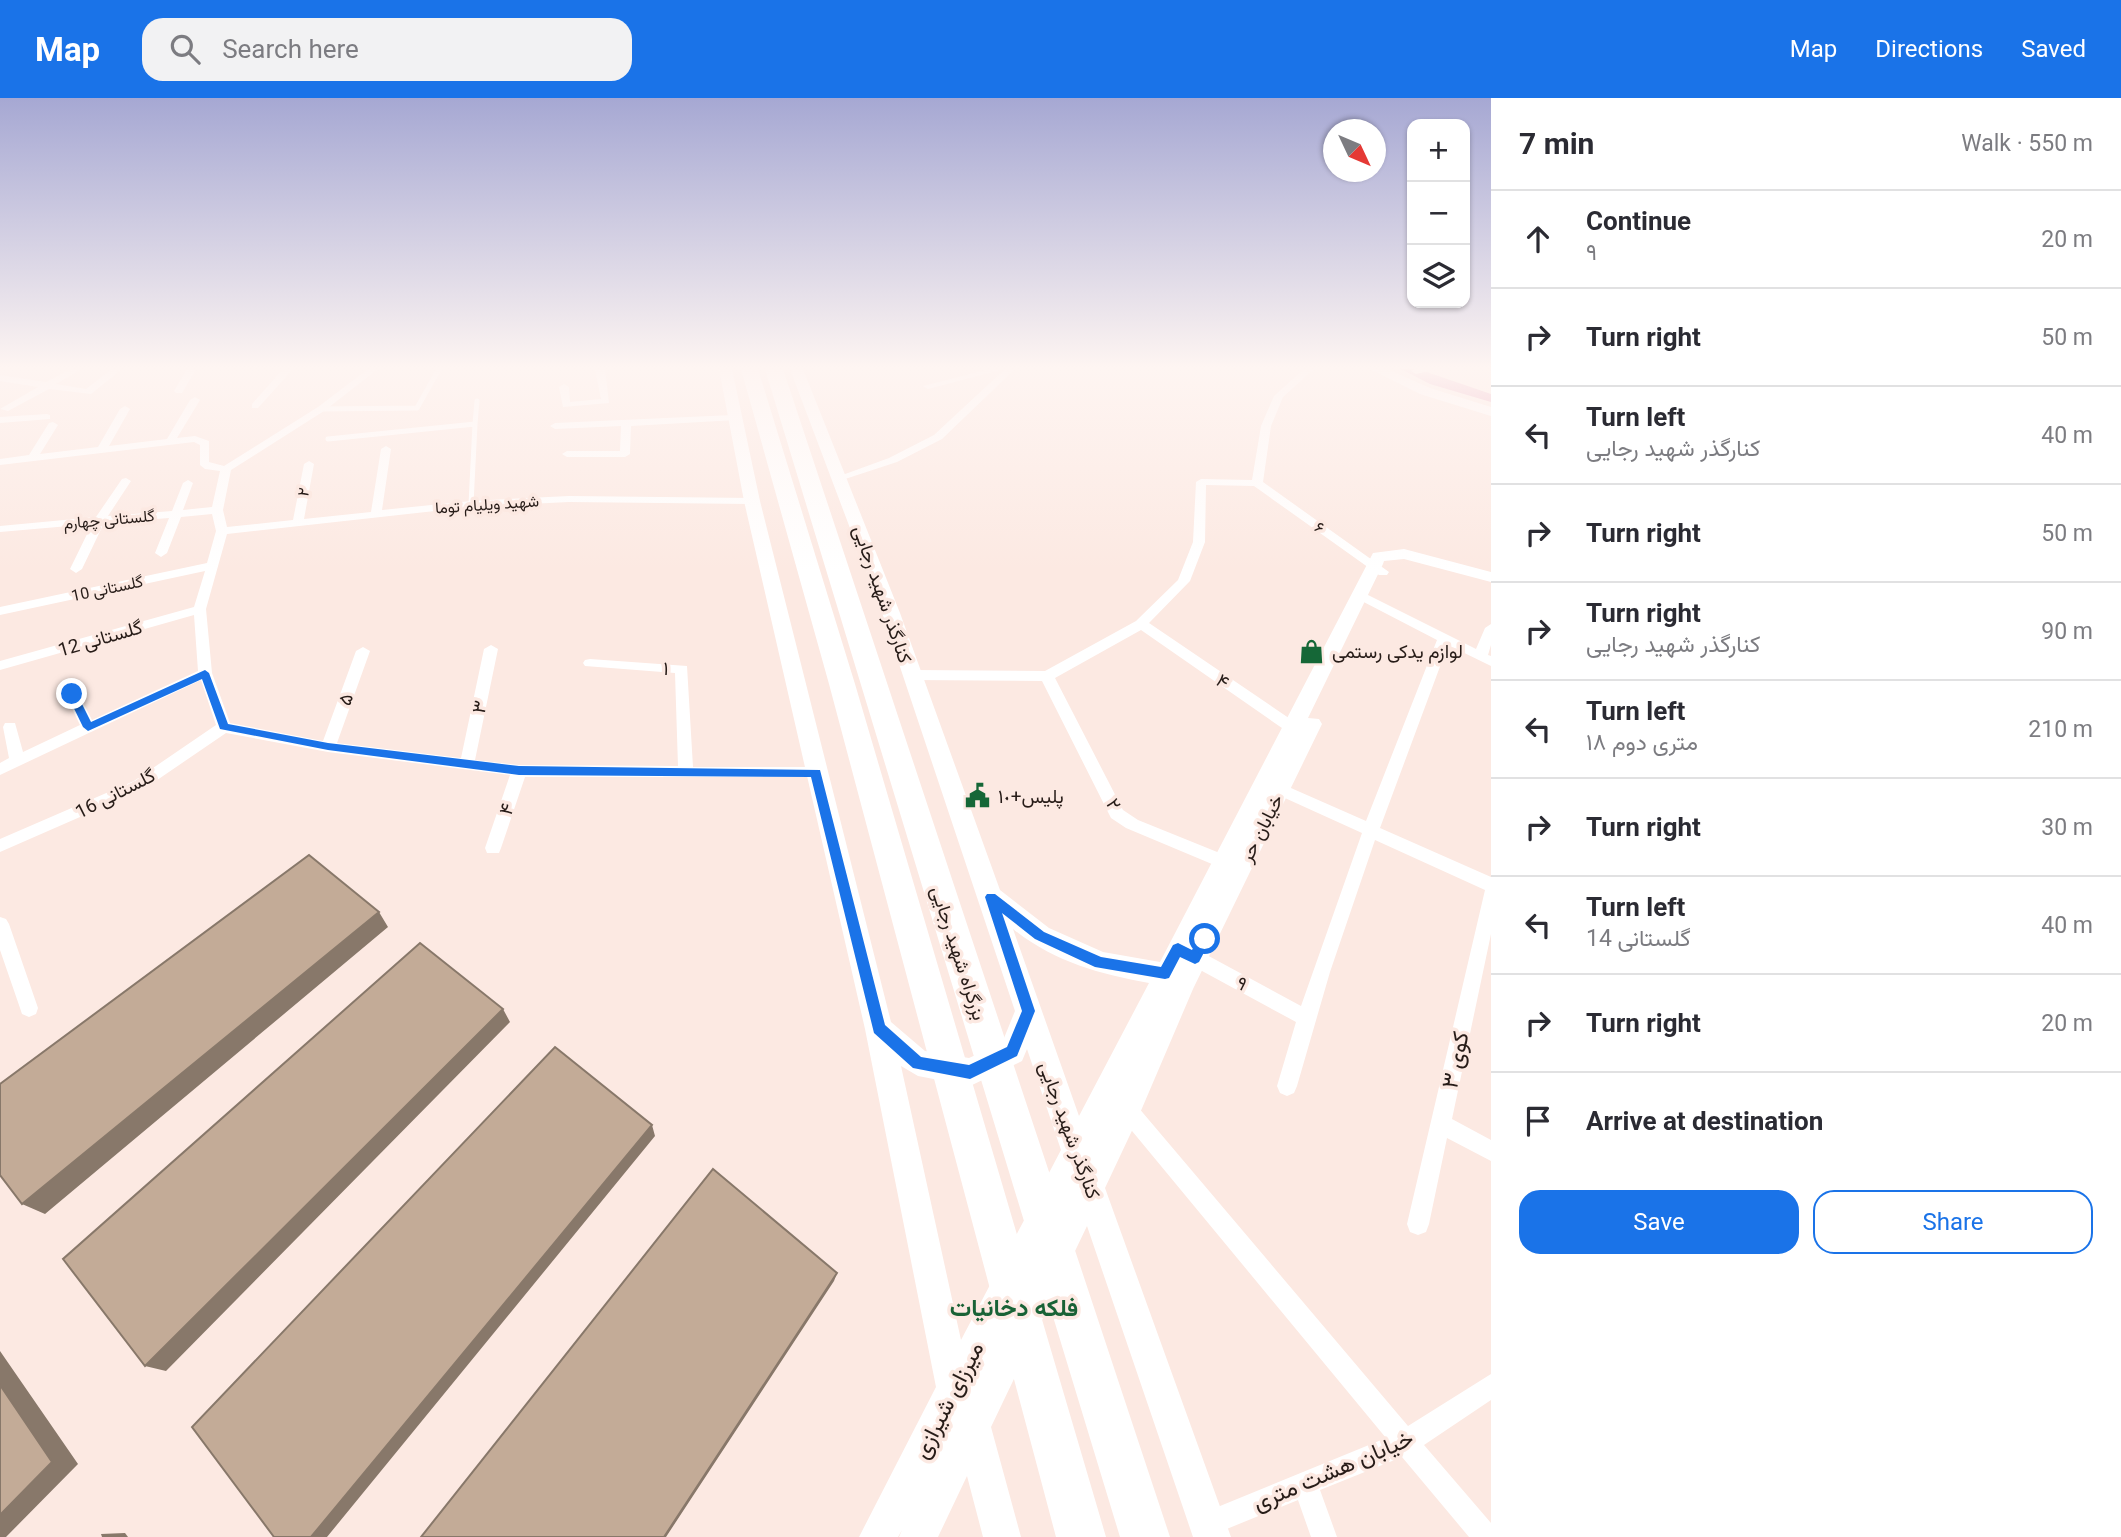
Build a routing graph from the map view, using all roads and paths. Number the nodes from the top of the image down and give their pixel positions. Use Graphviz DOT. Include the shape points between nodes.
graph roads {
  1 [pos="43,436"];
  2 [pos="110,436"];
  3 [pos="173,436"];
  4 [pos="278,436"];
  5 [pos="356,436"];
  6 [pos="474,436"];
  7 [pos="626,436"];
  8 [pos="737,436"];
  9 [pos="770,436"];
  10 [pos="795,436"];
  11 [pos="800,436"];
  12 [pos="824,436"];
  13 [pos="939,436"];
  14 [pos="1264,436"];
  15 [pos="328,439"];
  16 [pos="170,442"];
  17 [pos="386,449"];
  18 [pos="102,450"];
  19 [pos="567,454"];
  20 [pos="801,455"];
  21 [pos="32,459"];
  22 [pos="0,462"];
  23 [pos="309,464"];
  24 [pos="226,469"];
  25 [pos="842,477"];
  26 [pos="126,481"];
  27 [pos="188,483"];
  28 [pos="1257,483"];
  29 [pos="752,501"];
  30 [pos="471,504"];
  31 [pos="217,510"];
  32 [pos="177,513"];
  33 [pos="376,513"];
  34 [pos="100,520"];
  35 [pos="298,521"];
  36 [pos="0,529"];
  37 [pos="222,531"];
  38 [pos="161,553"];
  39 [pos="215,565"];
  40 [pos="1378,568"];
  41 [pos="76,569"];
  42 [pos="1491,577"];
  43 [pos="1491,583"];
  44 [pos="1366,598"];
  45 [pos="200,609"];
  46 [pos="0,611"];
  47 [pos="1141,624"];
  48 [pos="1491,628"];
  49 [pos="1444,639"];
  50 [pos="491,649"];
  51 [pos="363,651"];
  52 [pos="1486,660"];
  53 [pos="590,663"];
  54 [pos="0,666"];
  55 [pos="205,673"];
  56 [pos="912,675"];
  57 [pos="1047,676"];
  58 [pos="857,682"];
  59 [pos="72,694"];
  60 [pos="10,727"];
  61 [pos="88,727"];
  62 [pos="224,727"];
  63 [pos="1299,733"];
  64 [pos="328,747"];
  65 [pos="18,760"];
  66 [pos="467,765"];
  67 [pos="0,769"];
  68 [pos="519,771"];
  69 [pos="687,771"];
  70 [pos="816,773"];
  71 [pos="1273,786"];
  72 [pos="1369,830"];
  73 [pos="0,846"];
  74 [pos="493,848"];
  75 [pos="1231,865"];
  76 [pos="1491,885"];
  77 [pos="1491,895"];
  78 [pos="991,897"];
  79 [pos="0,924"];
  80 [pos="4,946"];
  81 [pos="1186,953"];
  82 [pos="1165,974"];
  83 [pos="29,1008"];
  84 [pos="1028,1011"];
  85 [pos="1306,1018"];
  86 [pos="879,1029"];
  87 [pos="1108,1085"];
  88 [pos="1287,1086"];
  89 [pos="1127,1110"];
  90 [pos="1441,1124"];
  91 [pos="1075,1150"];
  92 [pos="1491,1151"];
  93 [pos="1090,1186"];
  94 [pos="1418,1224"];
  95 [pos="1491,1386"];
  96 [pos="954,1387"];
  97 [pos="972,1424"];
  98 [pos="1407,1442"];
  99 [pos="1305,1484"];
  100 [pos="1209,1530"];
  101 [pos="878,1537"];
  102 [pos="918,1537"];
  103 [pos="1002,1537"];
  104 [pos="1081,1537"];
  105 [pos="1145,1537"];
  106 [pos="1324,1537"];
  107 [pos="1486,1537"];
  1 -- 21 [label="street"];
  2 -- 18 [label="street"];
  3 -- 16 [label="street"];
  4 -- 24 [label="street"];
  5 -- 15 [label="lane"];
  6 -- 30 [label="lane"];
  7 -- 19 [label="street" via="625,454"];
  8 -- 29 [label="main road"];
  9 -- 58 [label="highway, بزرگراه شهید رجایی"];
  10 -- 20 [label="highway, بزرگراه شهید رجایی"];
  11 -- 20 [label="main road"];
  12 -- 25 [label="main road, کنارگذر شهید رجایی"];
  13 -- 25 [label="street" via="893,460"];
  14 -- 28 [label="street"];
  16 -- 18 [label="street"];
  16 -- 24 [label="street" via="195,439 205,443 204,463"];
  17 -- 33 [label="street"];
  18 -- 21 [label="street"];
  20 -- 58 [label="highway, بزرگراه شهید رجایی"];
  21 -- 22 [label="street"];
  23 -- 35 [label="street, ۲"];
  24 -- 31 [label="street"];
  25 -- 56 [label="main road, کنارگذر شهید رجایی"];
  26 -- 34 [label="street"];
  27 -- 32 [label="street"];
  28 -- 40 [label="street, ۶"];
  28 -- 47 [label="street" via="1201,482 1199,542 1184,581"];
  29 -- 30 [label="street, شهید ویلیام توما" via="569,499"];
  29 -- 70 [label="main road"];
  30 -- 33 [label="street, شهید ویلیام توما"];
  31 -- 32 [label="street, گلستانی چهارم"];
  31 -- 37 [label="street"];
  32 -- 34 [label="street, گلستانی چهارم"];
  32 -- 38 [label="street"];
  33 -- 35 [label="street, شهید ویلیام توما"];
  34 -- 36 [label="street, گلستانی چهارم"];
  34 -- 41 [label="street"];
  35 -- 37 [label="street, شهید ویلیام توما"];
  37 -- 39 [label="street"];
  39 -- 45 [label="street"];
  39 -- 46 [label="street, گلستانی 10"];
  40 -- 42 [label="main road" via="1379,557 1404,554"];
  40 -- 43 [label="main road" via="1414,562"];
  40 -- 44 [label="main road, خیابان حر"];
  44 -- 49 [label="street"];
  44 -- 63 [label="main road, خیابان حر"];
  45 -- 54 [label="street, گلستانی 12"];
  45 -- 55 [label="street"];
  47 -- 57 [label="street"];
  47 -- 63 [label="street, ۴"];
  48 -- 52 [label="street"];
  49 -- 52 [label="street"];
  49 -- 72 [label="street"];
  50 -- 66 [label="street, ۳"];
  51 -- 64 [label="street, ۵"];
  53 -- 69 [label="street, ۱" via="682,669"];
  55 -- 61 [label="street"];
  55 -- 62 [label="street"];
  56 -- 57 [label="street"];
  56 -- 78 [label="main road, کنارگذر شهید رجایی"];
  57 -- 75 [label="street, ۲" via="1118,814"];
  58 -- 104 [label="highway, بزرگراه شهید رجایی"];
  58 -- 105 [label="highway, بزرگراه شهید رجایی"];
  59 -- 61 [label="street"];
  60 -- 65 [label="street"];
  61 -- 65 [label="street"];
  62 -- 64 [label="street"];
  62 -- 73 [label="street, گلستانی 16" via="139,785"];
  63 -- 71 [label="main road, خیابان حر"];
  64 -- 66 [label="street"];
  65 -- 67 [label="street"];
  66 -- 68 [label="street"];
  68 -- 69 [label="street"];
  68 -- 74 [label="street, ۴"];
  69 -- 70 [label="street"];
  70 -- 86 [label="main road"];
  71 -- 72 [label="street"];
  71 -- 75 [label="main road, خیابان حر"];
  72 -- 76 [label="street"];
  72 -- 85 [label="street"];
  75 -- 81 [label="main road, خیابان حر"];
  77 -- 90 [label="street, کوی ۳"];
  78 -- 82 [label="main road" via="1040,936 1100,963"];
  78 -- 84 [label="main road, کنارگذر شهید رجایی"];
  79 -- 80 [label="street"];
  80 -- 83 [label="street"];
  81 -- 82 [label="main road, خیابان حر"];
  81 -- 85 [label="street, ۹"];
  81 -- 89 [label="main road, خیابان حر"];
  82 -- 87 [label="main road, خیابان حر"];
  84 -- 86 [label="main road" via="1012,1052 970,1072 918,1063"];
  84 -- 91 [label="main road, کنارگذر شهید رجایی"];
  85 -- 88 [label="street"];
  86 -- 96 [label="main road"];
  87 -- 89 [label="street"];
  87 -- 91 [label="main road, خیابان حر"];
  89 -- 93 [label="main road, خیابان حر"];
  89 -- 98 [label="street"];
  90 -- 92 [label="street"];
  90 -- 94 [label="street, کوی ۳"];
  91 -- 93 [label="main road, کنارگذر شهید رجایی"];
  91 -- 96 [label="main road, میرزای شیرازی"];
  93 -- 97 [label="main road, میرزای شیرازی"];
  93 -- 100 [label="main road, کنارگذر شهید رجایی"];
  95 -- 98 [label="street, خیابان هشت متری"];
  96 -- 97 [label="main road"];
  96 -- 101 [label="main road, میرزای شیرازی"];
  97 -- 102 [label="main road, میرزای شیرازی"];
  97 -- 103 [label="main road"];
  98 -- 99 [label="street, خیابان هشت متری"];
  98 -- 107 [label="street"];
  99 -- 100 [label="street, خیابان هشت متری"];
  99 -- 106 [label="street"];
}
